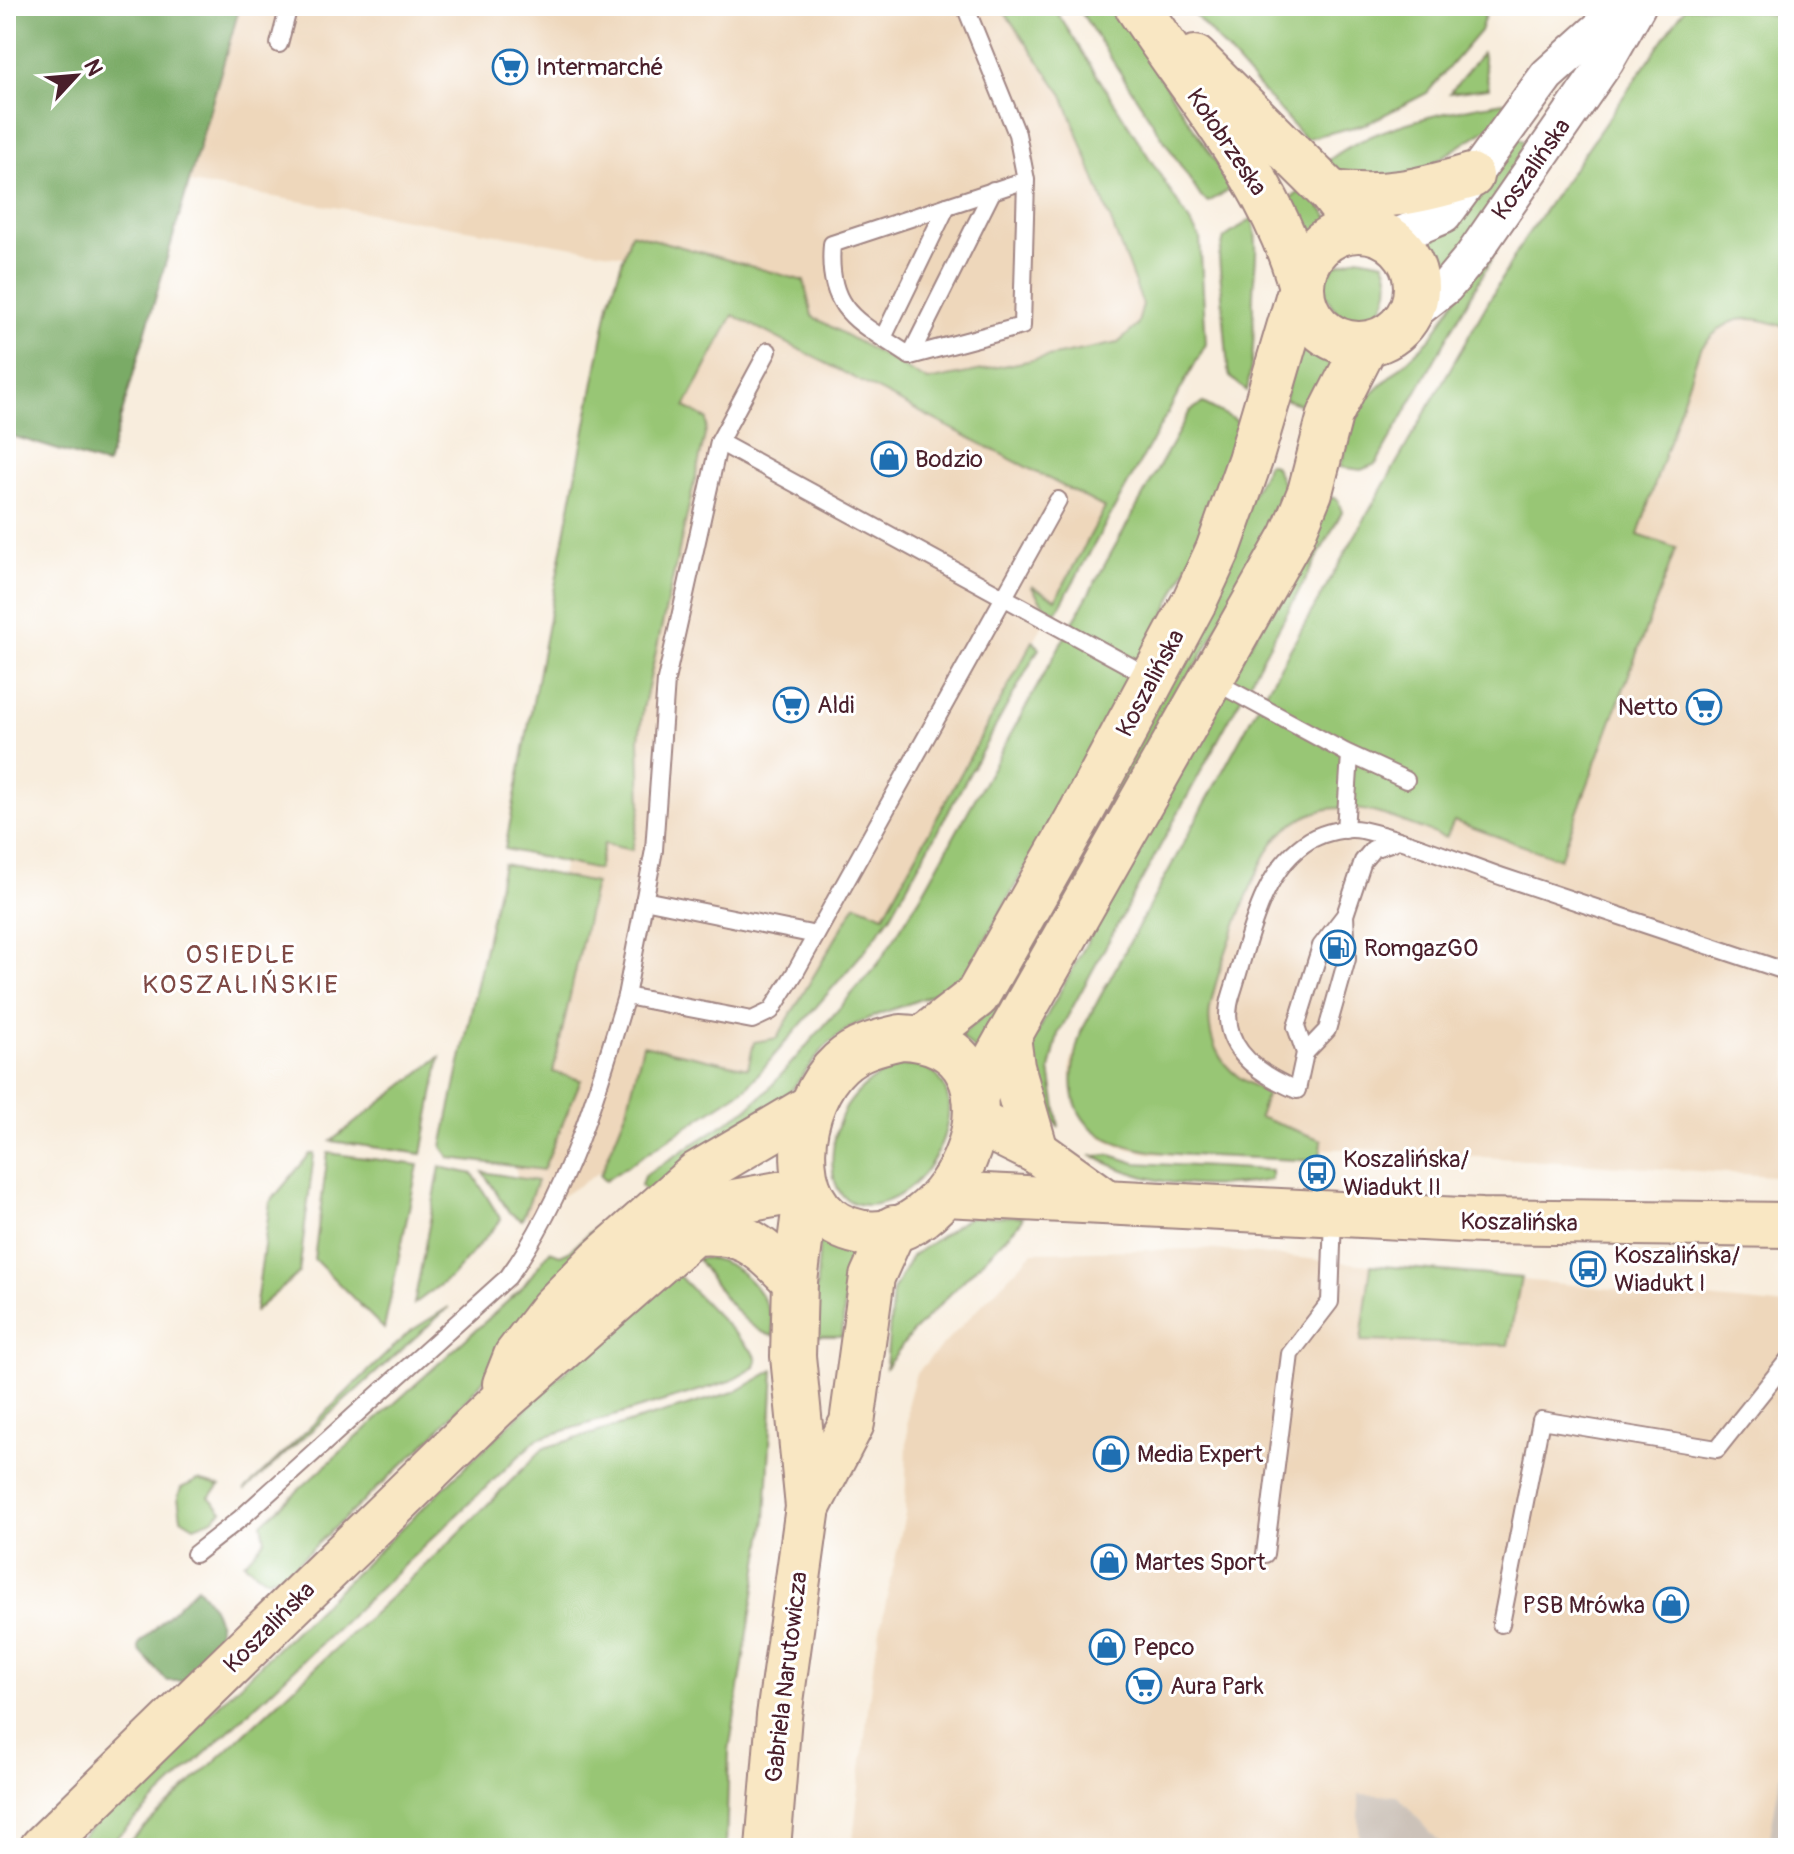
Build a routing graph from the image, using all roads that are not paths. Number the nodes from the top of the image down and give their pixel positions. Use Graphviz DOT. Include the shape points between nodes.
graph roads {
  1 [pos="289,6"];
  2 [pos="965,6"];
  3 [pos="1137,6"];
  4 [pos="1144,6"];
  5 [pos="1624,6"];
  6 [pos="1638,6"];
  7 [pos="279,44"];
  8 [pos="1471,176"];
  9 [pos="1026,180"];
  10 [pos="993,190"];
  11 [pos="1331,193"];
  12 [pos="947,206"];
  13 [pos="1374,234"];
  14 [pos="1301,287"];
  15 [pos="1408,317"];
  16 [pos="883,338"];
  17 [pos="1366,344"];
  18 [pos="768,351"];
  19 [pos="910,356"];
  20 [pos="719,442"];
  21 [pos="1058,500"];
  22 [pos="1004,597"];
  23 [pos="1153,678"];
  24 [pos="1211,679"];
  25 [pos="1350,755"];
  26 [pos="1406,780"];
  27 [pos="1345,830"];
  28 [pos="1396,841"];
  29 [pos="644,900"];
  30 [pos="1345,915"];
  31 [pos="816,935"];
  32 [pos="1788,972"];
  33 [pos="626,996"];
  34 [pos="1008,1037"];
  35 [pos="923,1038"];
  36 [pos="1305,1053"];
  37 [pos="809,1108"];
  38 [pos="976,1109"];
  39 [pos="1036,1151"];
  40 [pos="807,1189"];
  41 [pos="945,1194"];
  42 [pos="1107,1202"];
  43 [pos="1333,1216"];
  44 [pos="1788,1225"];
  45 [pos="894,1228"];
  46 [pos="696,1233"];
  47 [pos="795,1281"];
  48 [pos="1788,1360"];
  49 [pos="496,1406"];
  50 [pos="808,1507"];
  51 [pos="195,1554"];
  52 [pos="1265,1554"];
  53 [pos="1501,1624"];
  54 [pos="42,1848"];
  55 [pos="768,1848"];
  1 -- 7 [label="lane"];
  2 -- 9 [label="lane" via="1017,134"];
  3 -- 14 [label="main road, Kołobrzeska" via="1262,192 1292,252"];
  4 -- 11 [label="main road, Kołobrzeska"];
  5 -- 8 [label="street, Koszalińska" via="1547,75"];
  6 -- 15 [label="street, Koszalińska" via="1606,62 1472,256 1446,287"];
  8 -- 11 [label="main road" via="1370,198"];
  8 -- 13 [label="street, Koszalińska" via="1444,216"];
  9 -- 10 [label="lane"];
  9 -- 19 [label="lane" via="1022,326"];
  10 -- 12 [label="lane"];
  10 -- 19 [label="lane"];
  11 -- 13 [label="main road, Kołobrzeska"];
  12 -- 16 [label="lane"];
  12 -- 16 [label="lane" via="832,244 835,290 845,312"];
  13 -- 14 [label="main road" via="1346,231 1323,242 1307,262"];
  13 -- 15 [label="main road" via="1403,250 1412,266 1415,292"];
  14 -- 17 [label="main road" via="1310,317 1321,330 1334,339"];
  14 -- 23 [label="main road, Koszalińska" via="1218,550"];
  15 -- 17 [label="main road" via="1389,335"];
  16 -- 19 [label="lane"];
  17 -- 24 [label="main road, Koszalińska" via="1330,415 1300,519"];
  18 -- 20 [label="lane"];
  20 -- 22 [label="lane"];
  20 -- 29 [label="lane" via="666,680 654,850"];
  21 -- 22 [label="lane"];
  22 -- 23 [label="lane"];
  22 -- 31 [label="lane"];
  23 -- 35 [label="main road, Koszalińska" via="977,996"];
  24 -- 25 [label="lane"];
  24 -- 34 [label="main road, Koszalińska"];
  25 -- 26 [label="lane"];
  25 -- 27 [label="lane"];
  27 -- 28 [label="lane" via="1360,829"];
  27 -- 36 [label="lane" via="1310,841 1282,862 1263,899 1227,1007 1230,1037 1267,1077 1297,1090"];
  28 -- 30 [label="lane" via="1373,849 1363,861"];
  28 -- 32 [label="lane"];
  29 -- 31 [label="lane"];
  29 -- 33 [label="lane"];
  30 -- 36 [label="lane" via="1347,959 1327,1030"];
  30 -- 36 [label="lane" via="1321,946 1296,1027"];
  31 -- 33 [label="lane" via="762,1018"];
  33 -- 51 [label="lane" via="602,1078 565,1171 535,1236 508,1277"];
  34 -- 38 [label="main road, Koszalińska"];
  34 -- 39 [label="main road"];
  35 -- 37 [label="main road" via="867,1045 840,1062"];
  35 -- 38 [label="main road" via="959,1062"];
  37 -- 40 [label="main road"];
  37 -- 49 [label="main road, Koszalińska" via="697,1174 576,1282 516,1356"];
  38 -- 39 [label="main road"];
  38 -- 41 [label="main road" via="959,1174"];
  39 -- 42 [label="main road"];
  40 -- 45 [label="main road" via="839,1226 864,1233"];
  40 -- 46 [label="main road, Koszalińska" via="734,1202"];
  40 -- 47 [label="main road, Gabriela Narutowicza"];
  41 -- 42 [label="main road, Koszalińska"];
  41 -- 45 [label="main road"];
  42 -- 43 [label="main road, Koszalińska"];
  43 -- 44 [label="main road, Koszalińska"];
  43 -- 52 [label="lane" via="1330,1302 1290,1354"];
  45 -- 50 [label="main road, Gabriela Narutowicza" via="872,1277 852,1423"];
  46 -- 47 [label="main road" via="725,1231 749,1240"];
  46 -- 49 [label="main road, Koszalińska"];
  47 -- 50 [label="main road, Gabriela Narutowicza" via="793,1356"];
  48 -- 53 [label="lane" via="1717,1449 1541,1420"];
  49 -- 54 [label="main road, Koszalińska"];
  50 -- 55 [label="main road, Gabriela Narutowicza" via="779,1716"];
}
